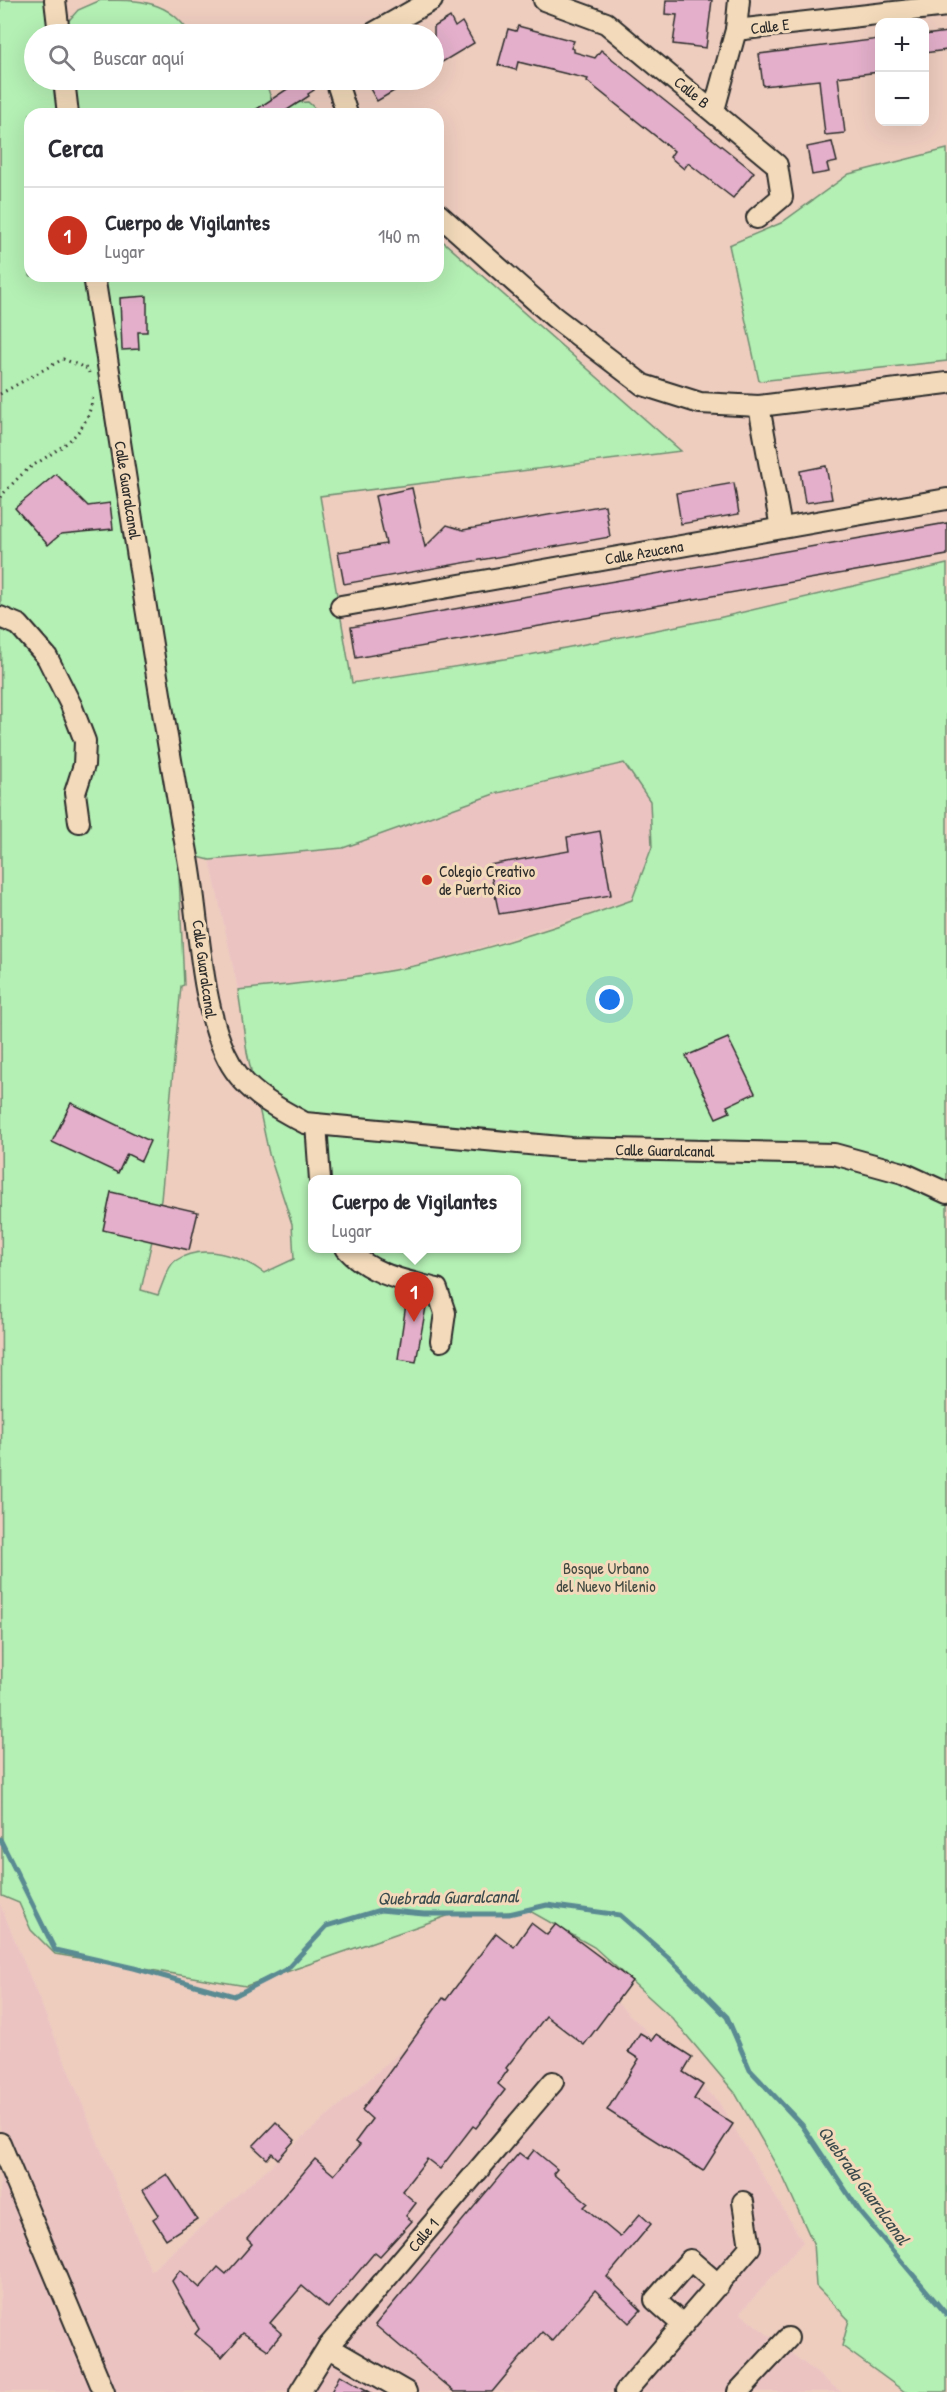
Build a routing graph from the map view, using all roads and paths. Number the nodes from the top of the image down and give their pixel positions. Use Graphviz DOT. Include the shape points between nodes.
graph roads {
  1 [pos="55,0"];
  2 [pos="432,0"];
  3 [pos="544,0"];
  4 [pos="739,0"];
  5 [pos="947,6"];
  6 [pos="58,24"];
  7 [pos="390,24"];
  8 [pos="736,30"];
  9 [pos="65,90"];
  10 [pos="339,90"];
  11 [pos="67,108"];
  12 [pos="345,108"];
  13 [pos="714,110"];
  14 [pos="758,218"];
  15 [pos="444,219"];
  16 [pos="95,282"];
  17 [pos="90,378"];
  18 [pos="947,383"];
  19 [pos="92,387"];
  20 [pos="0,394"];
  21 [pos="759,406"];
  22 [pos="0,497"];
  23 [pos="947,499"];
  24 [pos="780,528"];
  25 [pos="341,606"];
  26 [pos="0,617"];
  27 [pos="79,822"];
  28 [pos="316,1124"];
  29 [pos="320,1175"];
  30 [pos="947,1192"];
  31 [pos="350,1253"];
  32 [pos="441,1341"];
  33 [pos="553,2082"];
  34 [pos="0,2143"];
  35 [pos="742,2202"];
  36 [pos="719,2285"];
  37 [pos="683,2325"];
  38 [pos="788,2338"];
  39 [pos="328,2347"];
  40 [pos="98,2387"];
  41 [pos="300,2392"];
  42 [pos="406,2392"];
  43 [pos="625,2392"];
  44 [pos="738,2392"];
  1 -- 6 [label="street"];
  2 -- 7 [label="street"];
  3 -- 13 [label="street, Calle B" via="606,23"];
  4 -- 8 [label="street"];
  5 -- 8 [label="street, Calle E"];
  8 -- 13 [label="street"];
  9 -- 11 [label="street"];
  10 -- 12 [label="street"];
  13 -- 14 [label="street, Calle B" via="777,165 782,197"];
  15 -- 21 [label="street" via="554,317 644,384 700,403"];
  16 -- 28 [label="street, Calle Guaralcanal" via="194,889 212,1025 242,1083 273,1106 305,1123"];
  17 -- 20 [label="path" via="88,369 63,359"];
  18 -- 21 [label="street"];
  19 -- 22 [label="path" via="85,423 61,450 32,466"];
  21 -- 24 [label="street"];
  23 -- 24 [label="street, Calle Azucena"];
  24 -- 25 [label="street, Calle Azucena"];
  26 -- 27 [label="street" via="19,625 47,657 85,741 84,765 75,793"];
  28 -- 29 [label="street"];
  28 -- 30 [label="street, Calle Guaralcanal" via="571,1148 834,1154 903,1173"];
  31 -- 32 [label="street" via="389,1277 437,1289 445,1313"];
  33 -- 39 [label="street, Calle 1"];
  34 -- 40 [label="street"];
  35 -- 36 [label="street" via="750,2247"];
  36 -- 37 [label="street"];
  36 -- 37 [label="street" via="690,2260 655,2300"];
  37 -- 43 [label="street"];
  38 -- 44 [label="street"];
  39 -- 41 [label="street, Calle 1"];
  39 -- 42 [label="street"];
}
